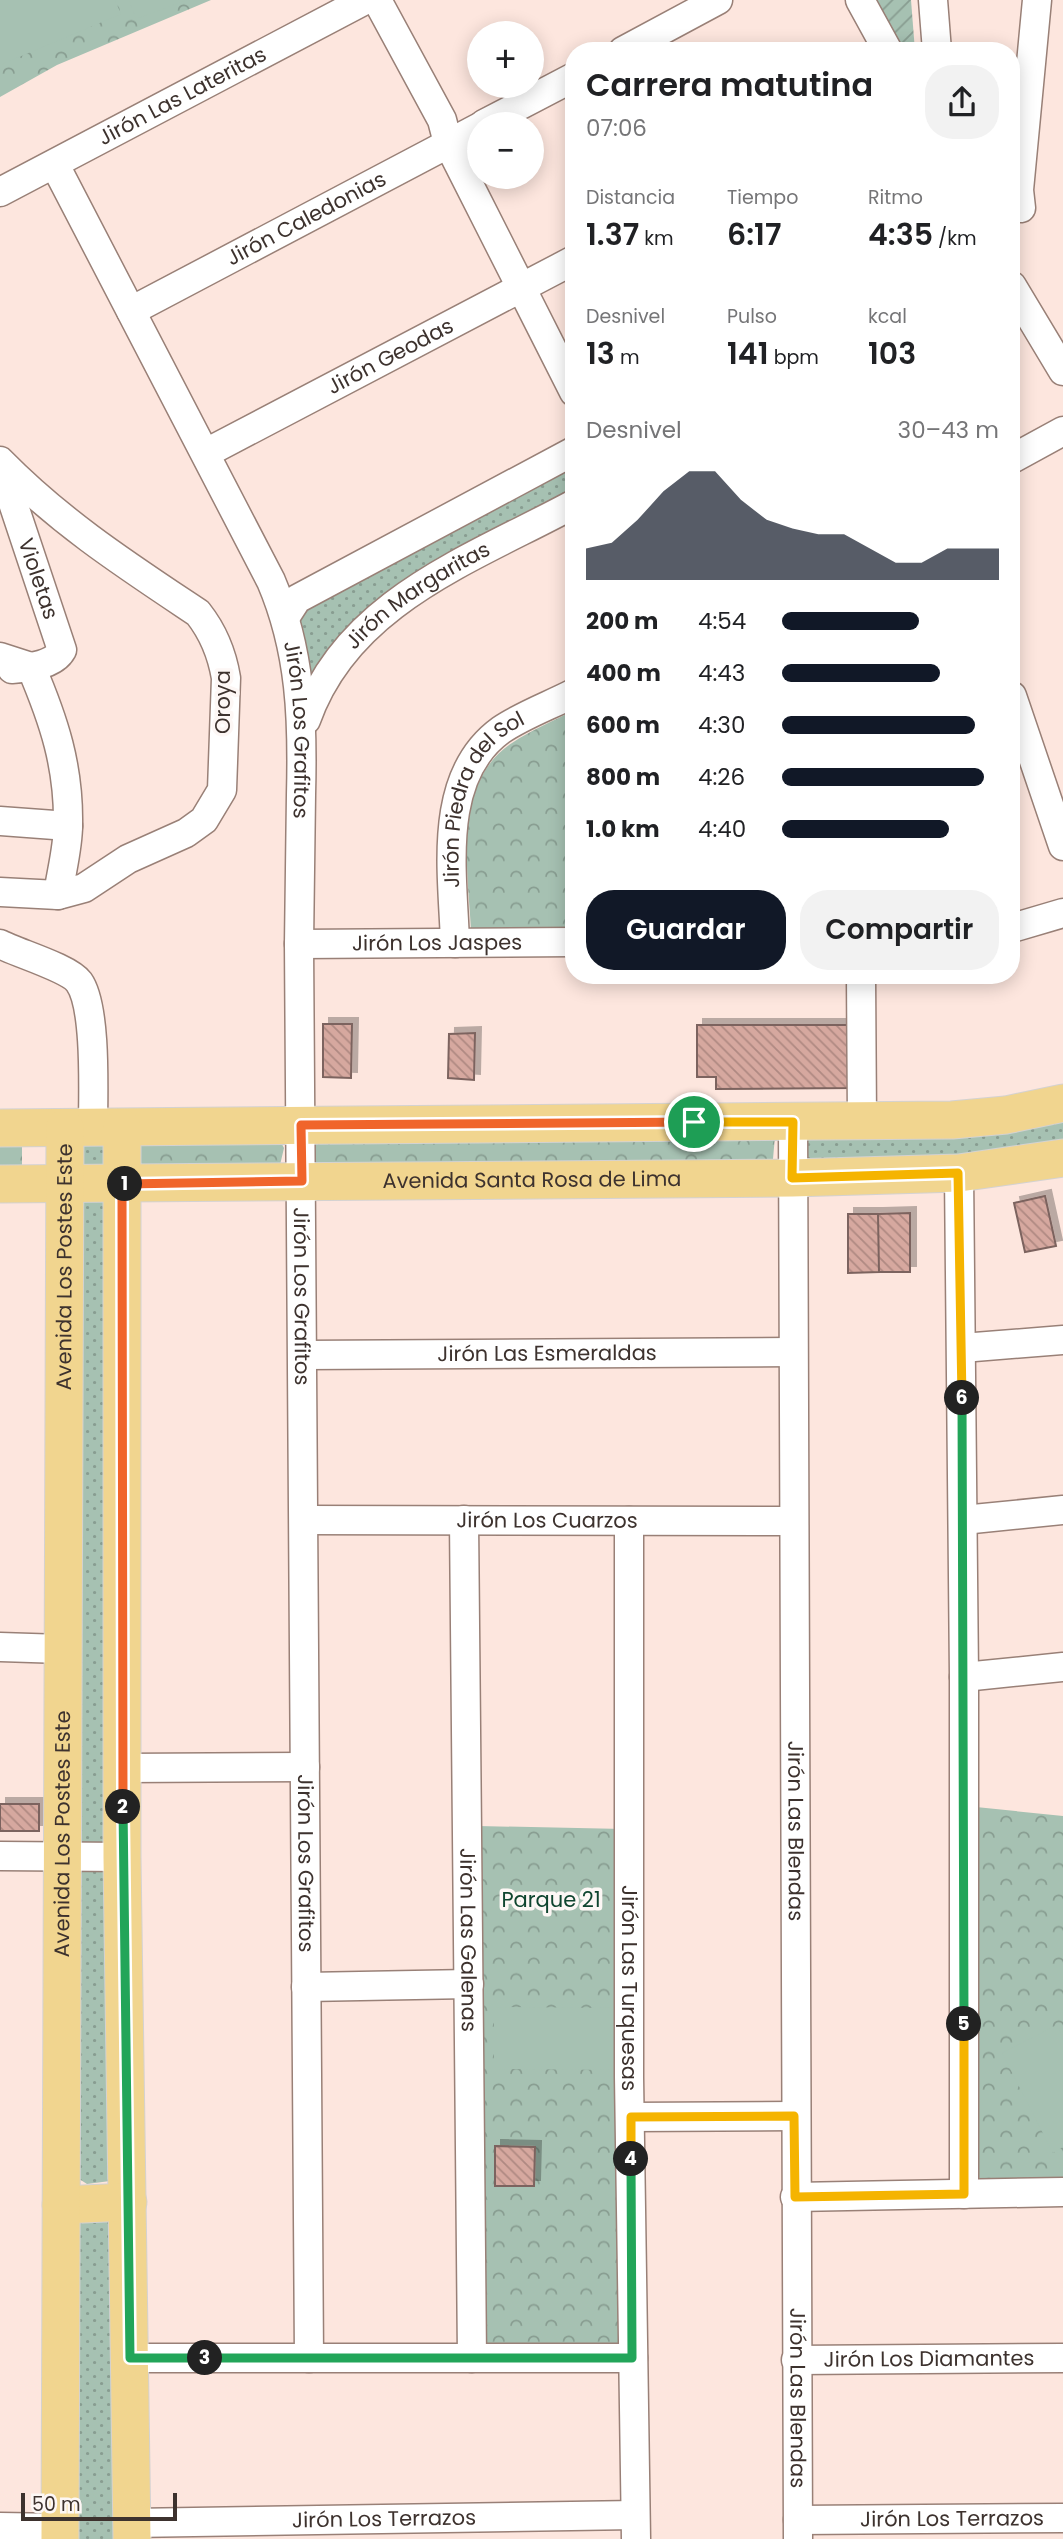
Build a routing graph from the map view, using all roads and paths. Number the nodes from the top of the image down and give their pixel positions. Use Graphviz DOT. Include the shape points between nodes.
graph roads {
  1 [pos="365,0"];
  2 [pos="377,0"];
  3 [pos="718,0"];
  4 [pos="860,0"];
  5 [pos="933,0"];
  6 [pos="1037,0"];
  7 [pos="640,42"];
  8 [pos="883,42"];
  9 [pos="936,42"];
  10 [pos="565,81"];
  11 [pos="506,112"];
  12 [pos="467,133"];
  13 [pos="448,144"];
  14 [pos="55,165"];
  15 [pos="1020,179"];
  16 [pos="0,192"];
  17 [pos="1020,199"];
  18 [pos="1021,208"];
  19 [pos="565,265"];
  20 [pos="522,288"];
  21 [pos="1020,299"];
  22 [pos="131,311"];
  23 [pos="1063,371"];
  24 [pos="565,374"];
  25 [pos="1063,431"];
  26 [pos="206,453"];
  27 [pos="1020,455"];
  28 [pos="565,456"];
  29 [pos="0,462"];
  30 [pos="565,509"];
  31 [pos="9,518"];
  32 [pos="286,616"];
  33 [pos="0,657"];
  34 [pos="31,667"];
  35 [pos="0,669"];
  36 [pos="565,698"];
  37 [pos="1020,720"];
  38 [pos="303,729"];
  39 [pos="0,821"];
  40 [pos="68,826"];
  41 [pos="1063,846"];
  42 [pos="0,892"];
  43 [pos="58,895"];
  44 [pos="1063,913"];
  45 [pos="1020,926"];
  46 [pos="565,942"];
  47 [pos="455,943"];
  48 [pos="0,944"];
  49 [pos="299,944"];
  50 [pos="861,984"];
  51 [pos="1063,1103"];
  52 [pos="862,1121"];
  53 [pos="793,1122"];
  54 [pos="301,1125"];
  55 [pos="0,1128"];
  56 [pos="93,1128"];
  57 [pos="1063,1158"];
  58 [pos="958,1173"];
  59 [pos="792,1178"];
  60 [pos="302,1181"];
  61 [pos="0,1184"];
  62 [pos="122,1184"];
  63 [pos="64,1185"];
  64 [pos="1063,1340"];
  65 [pos="962,1348"];
  66 [pos="792,1352"];
  67 [pos="304,1355"];
  68 [pos="1063,1510"];
  69 [pos="304,1520"];
  70 [pos="464,1520"];
  71 [pos="963,1520"];
  72 [pos="629,1521"];
  73 [pos="792,1521"];
  74 [pos="0,1647"];
  75 [pos="62,1649"];
  76 [pos="1063,1667"];
  77 [pos="964,1677"];
  78 [pos="305,1767"];
  79 [pos="123,1768"];
  80 [pos="0,1856"];
  81 [pos="60,1856"];
  82 [pos="122,1857"];
  83 [pos="469,1984"];
  84 [pos="306,1987"];
  85 [pos="794,2116"];
  86 [pos="631,2117"];
  87 [pos="1063,2192"];
  88 [pos="964,2194"];
  89 [pos="795,2197"];
  90 [pos="128,2202"];
  91 [pos="61,2205"];
  92 [pos="130,2358"];
  93 [pos="309,2358"];
  94 [pos="472,2358"];
  95 [pos="632,2358"];
  96 [pos="1063,2358"];
  97 [pos="796,2360"];
  98 [pos="1063,2518"];
  99 [pos="636,2527"];
  100 [pos="0,2528"];
  101 [pos="798,2530"];
  102 [pos="132,2531"];
  103 [pos="60,2534"];
  1 -- 14 [label="street, Jirón Las Lateritas"];
  2 -- 13 [label="street" via="442,120"];
  3 -- 7 [label="street"];
  4 -- 8 [label="street"];
  5 -- 9 [label="street"];
  6 -- 15 [label="street"];
  10 -- 11 [label="street, Jirón Caledonias"];
  12 -- 13 [label="street, Jirón Caledonias"];
  13 -- 20 [label="street"];
  13 -- 22 [label="street, Jirón Caledonias"];
  14 -- 16 [label="street, Jirón Las Lateritas"];
  14 -- 22 [label="street, Jirón Los Grafitos"];
  17 -- 18 [label="street"];
  19 -- 20 [label="street, Jirón Geodas"];
  20 -- 24 [label="street"];
  20 -- 26 [label="street, Jirón Geodas"];
  21 -- 23 [label="street"];
  22 -- 26 [label="street, Jirón Los Grafitos"];
  25 -- 27 [label="street"];
  26 -- 32 [label="street, Jirón Los Grafitos"];
  28 -- 32 [label="street" via="297,599"];
  29 -- 31 [label="street, Violetas"];
  29 -- 43 [label="street, Oroya" via="76,531 198,613 208,626 226,678 222,790 215,806 186,833 128,859 84,888"];
  30 -- 38 [label="street, Jirón Margaritas" via="391,605 335,661 317,690"];
  31 -- 34 [label="street, Violetas" via="52,614 61,654"];
  32 -- 38 [label="street, Jirón Los Grafitos" via="295,652"];
  33 -- 34 [label="street"];
  34 -- 35 [label="street"];
  34 -- 40 [label="street" via="57,729"];
  36 -- 47 [label="street, Jirón Piedra del Sol" via="500,731 472,763 457,794"];
  37 -- 41 [label="street"];
  38 -- 49 [label="street, Jirón Los Grafitos"];
  39 -- 40 [label="street"];
  40 -- 43 [label="street"];
  42 -- 43 [label="street, Oroya"];
  44 -- 45 [label="street"];
  46 -- 47 [label="street, Jirón Los Jaspes"];
  47 -- 49 [label="street, Jirón Los Jaspes"];
  48 -- 56 [label="street" via="78,981 87,1003"];
  49 -- 54 [label="street, Jirón Los Grafitos"];
  50 -- 52 [label="street"];
  51 -- 52 [label="main road" via="952,1120"];
  52 -- 53 [label="main road"];
  53 -- 54 [label="main road"];
  53 -- 59 [label="street, Jirón Las Blendas"];
  54 -- 56 [label="main road"];
  54 -- 60 [label="street, Jirón Los Grafitos"];
  55 -- 56 [label="main road"];
  56 -- 62 [label="main road"];
  56 -- 63 [label="main road, Avenida Los Postes Este"];
  57 -- 58 [label="main road, Avenida Santa Rosa de Lima"];
  58 -- 59 [label="main road, Avenida Santa Rosa de Lima"];
  58 -- 65 [label="street"];
  59 -- 60 [label="main road, Avenida Santa Rosa de Lima"];
  59 -- 66 [label="street, Jirón Las Blendas"];
  60 -- 62 [label="main road, Avenida Santa Rosa de Lima"];
  60 -- 67 [label="street, Jirón Los Grafitos"];
  61 -- 63 [label="main road, Avenida Santa Rosa de Lima"];
  62 -- 63 [label="main road, Avenida Santa Rosa de Lima"];
  62 -- 79 [label="main road"];
  63 -- 75 [label="main road, Avenida Los Postes Este"];
  64 -- 65 [label="street"];
  65 -- 71 [label="street"];
  66 -- 67 [label="street, Jirón Las Esmeraldas"];
  66 -- 73 [label="street, Jirón Las Blendas"];
  67 -- 69 [label="street, Jirón Los Grafitos"];
  68 -- 71 [label="street"];
  69 -- 70 [label="street, Jirón Los Cuarzos"];
  69 -- 78 [label="street, Jirón Los Grafitos"];
  70 -- 72 [label="street, Jirón Los Cuarzos"];
  70 -- 83 [label="street, Jirón Las Galenas"];
  71 -- 77 [label="street"];
  72 -- 73 [label="street, Jirón Los Cuarzos"];
  72 -- 86 [label="street, Jirón Las Turquesas"];
  73 -- 85 [label="street, Jirón Las Blendas"];
  74 -- 75 [label="street"];
  75 -- 81 [label="main road, Avenida Los Postes Este"];
  76 -- 77 [label="street"];
  77 -- 88 [label="street"];
  78 -- 79 [label="street"];
  78 -- 84 [label="street, Jirón Los Grafitos"];
  79 -- 82 [label="main road"];
  80 -- 81 [label="street"];
  81 -- 82 [label="street"];
  81 -- 91 [label="main road, Avenida Los Postes Este"];
  82 -- 90 [label="main road"];
  83 -- 84 [label="street"];
  83 -- 94 [label="street, Jirón Las Galenas"];
  84 -- 93 [label="street, Jirón Los Grafitos"];
  85 -- 86 [label="street"];
  85 -- 89 [label="street, Jirón Las Blendas"];
  86 -- 95 [label="street, Jirón Las Turquesas"];
  87 -- 88 [label="street"];
  88 -- 89 [label="street"];
  89 -- 97 [label="street, Jirón Las Blendas"];
  90 -- 91 [label="main road"];
  90 -- 92 [label="main road"];
  91 -- 103 [label="main road, Avenida Los Postes Este"];
  92 -- 93 [label="street"];
  92 -- 102 [label="main road"];
  93 -- 94 [label="street"];
  94 -- 95 [label="street"];
  95 -- 99 [label="street, Jirón Las Turquesas"];
  96 -- 97 [label="street, Jirón Los Diamantes"];
  97 -- 101 [label="street, Jirón Las Blendas"];
  98 -- 101 [label="street, Jirón Los Terrazos"];
  99 -- 102 [label="street, Jirón Los Terrazos"];
  100 -- 103 [label="street"];
}
